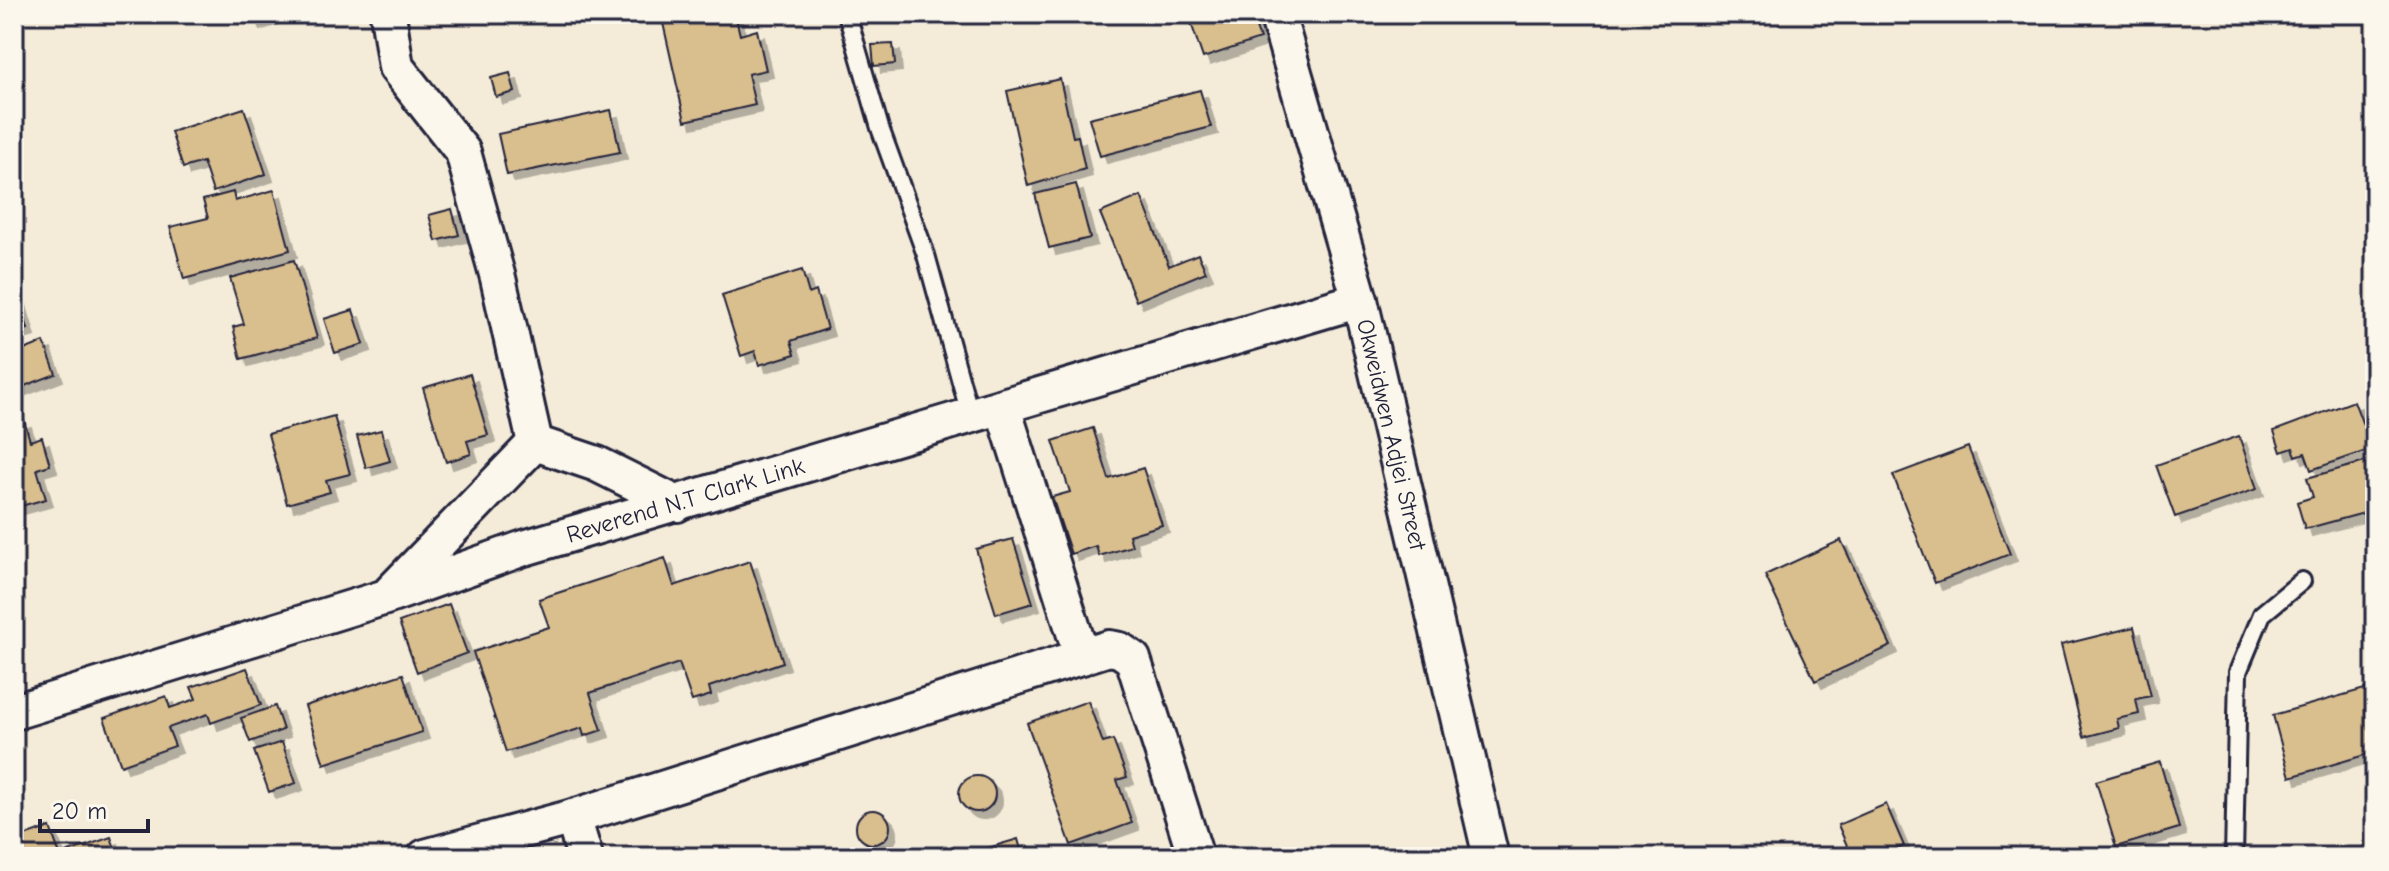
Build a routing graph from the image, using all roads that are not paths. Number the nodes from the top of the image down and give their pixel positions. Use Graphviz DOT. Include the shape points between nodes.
graph roads {
  1 [pos="388,14"];
  2 [pos="847,14"];
  3 [pos="1277,14"];
  4 [pos="1360,300"];
  5 [pos="1003,408"];
  6 [pos="971,418"];
  7 [pos="535,443"];
  8 [pos="677,504"];
  9 [pos="2302,581"];
  10 [pos="386,597"];
  11 [pos="1082,657"];
  12 [pos="14,712"];
  13 [pos="573,817"];
  14 [pos="425,857"];
  15 [pos="585,857"];
  16 [pos="1196,857"];
  17 [pos="1491,857"];
  18 [pos="2234,857"];
  1 -- 7 [label="street" via="396,67 463,152"];
  2 -- 6 [label="lane" via="880,128 926,255"];
  3 -- 4 [label="street, Okweidwen Adjei Street"];
  4 -- 5 [label="street, Reverend N.T Clark Link"];
  4 -- 17 [label="street, Okweidwen Adjei Street"];
  5 -- 6 [label="street, Reverend N.T Clark Link"];
  5 -- 11 [label="street"];
  6 -- 8 [label="street, Reverend N.T Clark Link"];
  7 -- 8 [label="street" via="597,464"];
  7 -- 10 [label="street"];
  8 -- 10 [label="street, Reverend N.T Clark Link" via="524,548"];
  9 -- 18 [label="lane" via="2262,614 2238,672"];
  10 -- 12 [label="street, Reverend N.T Clark Link"];
  11 -- 13 [label="street"];
  11 -- 16 [label="street" via="1109,648 1133,659"];
  13 -- 14 [label="street"];
  13 -- 15 [label="street"];
}
